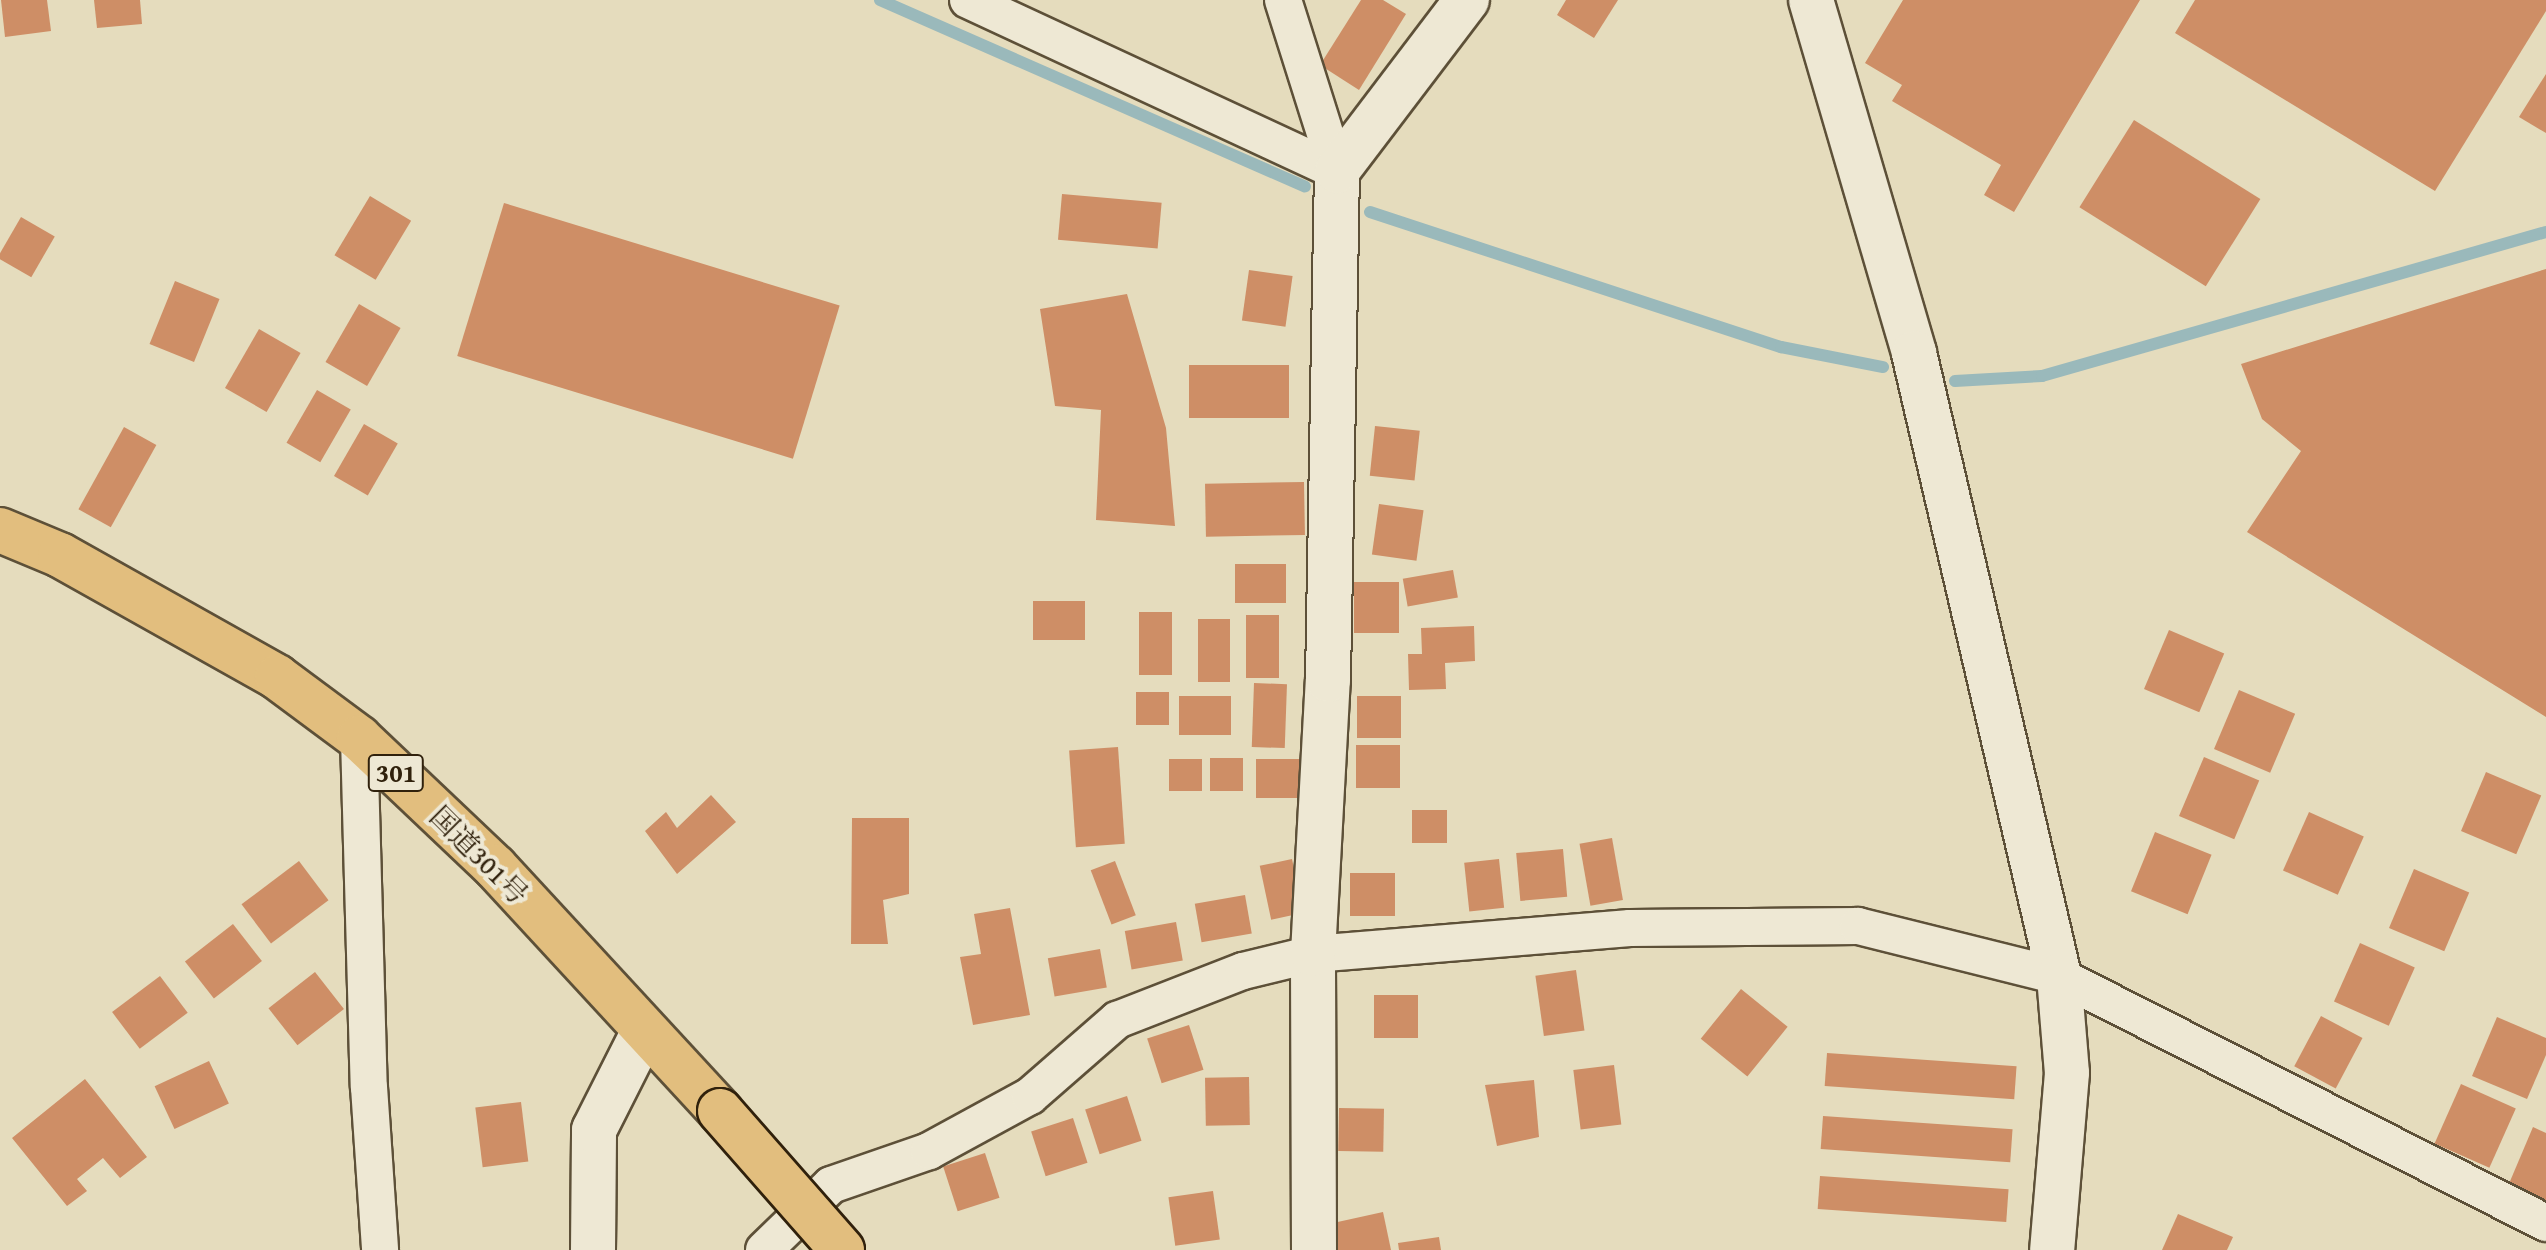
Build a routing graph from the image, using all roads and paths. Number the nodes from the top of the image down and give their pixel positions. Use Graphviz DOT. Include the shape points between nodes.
graph roads {
  1 [pos="968,0"];
  2 [pos="1283,0"];
  3 [pos="1467,0"];
  4 [pos="1811,0"];
  5 [pos="1337,171"];
  6 [pos="0,530"];
  7 [pos="359,738"];
  8 [pos="1313,954"];
  9 [pos="2059,976"];
  10 [pos="643,1033"];
  11 [pos="2546,1223"];
  12 [pos="380,1250"];
  13 [pos="593,1250"];
  14 [pos="764,1250"];
  15 [pos="842,1250"];
  16 [pos="1314,1250"];
  17 [pos="2052,1250"];
  1 -- 5 [label="street"];
  2 -- 5 [label="street"];
  3 -- 5 [label="street"];
  4 -- 9 [label="street" via="1914,353"];
  5 -- 8 [label="street" via="1328,680"];
  6 -- 7 [label="highway, 国道301号 / 301" via="60,555 277,677"];
  7 -- 10 [label="highway, 国道301号 / 301" via="495,867"];
  7 -- 12 [label="street" via="369,1087"];
  8 -- 9 [label="street" via="1630,928 1858,926"];
  8 -- 14 [label="street" via="1243,971 1117,1020 1030,1096 929,1151 831,1185"];
  8 -- 16 [label="street"];
  9 -- 11 [label="street"];
  9 -- 17 [label="street" via="2067,1073"];
  10 -- 13 [label="street" via="594,1130"];
  10 -- 15 [label="highway, 国道301号 / 301, bridge" via="720,1111"];
}
